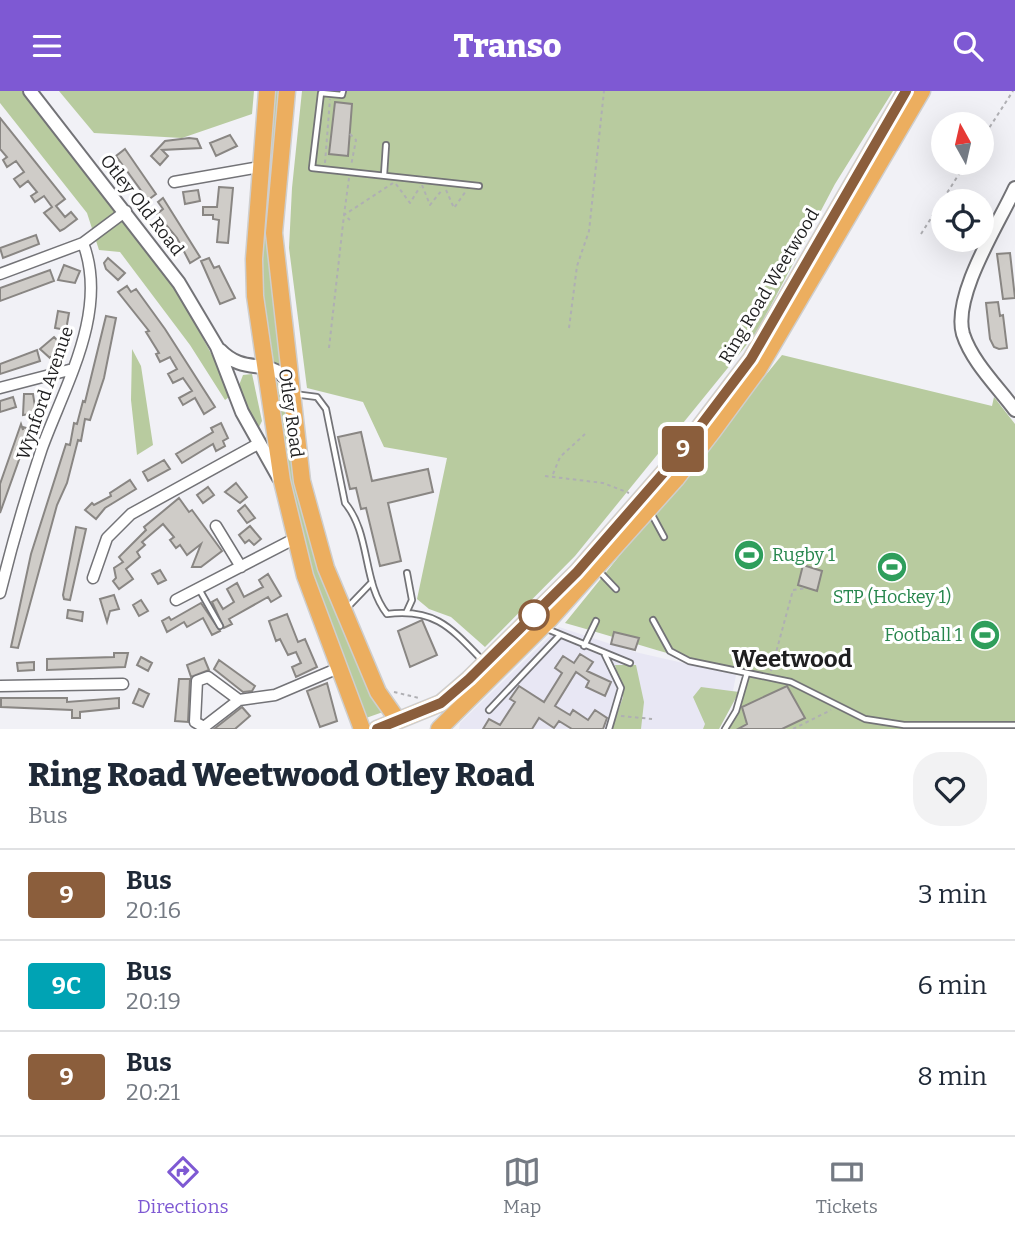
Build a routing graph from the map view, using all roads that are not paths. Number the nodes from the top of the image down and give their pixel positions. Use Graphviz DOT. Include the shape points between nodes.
graph roads {
  1 [pos="30,91"];
  2 [pos="267,91"];
  3 [pos="286,91"];
  4 [pos="342,91"];
  5 [pos="906,91"];
  6 [pos="922,91"];
  7 [pos="386,145"];
  8 [pos="260,167"];
  9 [pos="279,168"];
  10 [pos="384,176"];
  11 [pos="174,182"];
  12 [pos="480,186"];
  13 [pos="1015,188"];
  14 [pos="126,211"];
  15 [pos="83,243"];
  16 [pos="0,274"];
  17 [pos="217,347"];
  18 [pos="258,367"];
  19 [pos="74,369"];
  20 [pos="289,387"];
  21 [pos="0,388"];
  22 [pos="233,388"];
  23 [pos="1015,410"];
  24 [pos="258,445"];
  25 [pos="282,481"];
  26 [pos="648,509"];
  27 [pos="216,526"];
  28 [pos="664,537"];
  29 [pos="294,540"];
  30 [pos="241,567"];
  31 [pos="596,568"];
  32 [pos="407,573"];
  33 [pos="93,578"];
  34 [pos="372,582"];
  35 [pos="199,588"];
  36 [pos="617,589"];
  37 [pos="0,593"];
  38 [pos="176,600"];
  39 [pos="344,611"];
  40 [pos="407,611"];
  41 [pos="653,620"];
  42 [pos="596,621"];
  43 [pos="542,625"];
  44 [pos="220,626"];
  45 [pos="559,636"];
  46 [pos="584,646"];
  47 [pos="605,655"];
  48 [pos="485,663"];
  49 [pos="630,663"];
  50 [pos="341,667"];
  51 [pos="747,673"];
  52 [pos="122,684"];
  53 [pos="0,686"];
  54 [pos="239,700"];
  55 [pos="489,710"];
  56 [pos="406,723"];
  57 [pos="1015,725"];
  58 [pos="915,727"];
  59 [pos="362,729"];
  60 [pos="377,729"];
  61 [pos="439,729"];
  62 [pos="609,729"];
  63 [pos="725,729"];
  1 -- 14 [label="street, Otley Old Road"];
  2 -- 8 [label="highway, Otley Road"];
  3 -- 9 [label="highway, Otley Road"];
  4 -- 10 [label="lane" via="342,95 321,93 312,168"];
  5 -- 26 [label="highway, Ring Road Weetwood" via="751,359 673,462"];
  6 -- 26 [label="highway, Ring Road Weetwood" via="758,370"];
  7 -- 10 [label="lane"];
  8 -- 9 [label="highway"];
  8 -- 11 [label="street"];
  8 -- 18 [label="highway, Otley Road" via="254,259"];
  9 -- 20 [label="highway, Otley Road" via="274,233"];
  10 -- 12 [label="lane"];
  13 -- 23 [label="street" via="961,310 970,349"];
  14 -- 15 [label="street"];
  14 -- 17 [label="street, Otley Old Road" via="179,283"];
  15 -- 16 [label="street"];
  15 -- 19 [label="street, Wynford Avenue" via="91,267 90,300"];
  17 -- 18 [label="street, Otley Old Road" via="233,362"];
  17 -- 22 [label="street, Otley Old Road"];
  18 -- 20 [label="street, Otley Old Road"];
  18 -- 22 [label="street" via="237,375"];
  18 -- 25 [label="highway, Otley Road"];
  19 -- 21 [label="street"];
  19 -- 37 [label="street, Wynford Avenue" via="36,467"];
  20 -- 34 [label="lane" via="317,397 326,409 345,503 355,515"];
  20 -- 39 [label="highway, Otley Road" via="313,528"];
  22 -- 24 [label="street, Otley Old Road"];
  24 -- 25 [label="street, Otley Old Road"];
  24 -- 33 [label="street" via="131,514 107,538"];
  25 -- 29 [label="highway, Otley Road"];
  26 -- 28 [label="lane"];
  26 -- 31 [label="highway, Ring Road Weetwood"];
  26 -- 48 [label="highway, Ring Road Weetwood"];
  27 -- 30 [label="street"];
  29 -- 30 [label="street"];
  29 -- 50 [label="highway, Otley Road"];
  30 -- 35 [label="street"];
  31 -- 36 [label="lane"];
  31 -- 43 [label="highway, Ring Road Weetwood"];
  32 -- 40 [label="lane" via="412,600"];
  34 -- 39 [label="lane"];
  34 -- 40 [label="lane" via="377,601 387,614"];
  35 -- 38 [label="street"];
  35 -- 44 [label="lane"];
  39 -- 56 [label="highway, Otley Road" via="385,705"];
  40 -- 48 [label="lane" via="445,622"];
  41 -- 51 [label="lane" via="670,651 689,661"];
  42 -- 46 [label="lane"];
  43 -- 45 [label="lane"];
  43 -- 61 [label="highway, Ring Road Weetwood"];
  45 -- 46 [label="lane"];
  45 -- 55 [label="lane"];
  46 -- 47 [label="lane"];
  47 -- 49 [label="lane"];
  47 -- 62 [label="lane" via="621,688"];
  48 -- 56 [label="highway, Ring Road Weetwood" via="441,703"];
  50 -- 54 [label="street" via="275,695"];
  50 -- 59 [label="highway, Otley Road"];
  51 -- 58 [label="lane" via="790,682 865,719"];
  51 -- 63 [label="lane" via="736,711"];
  52 -- 53 [label="street"];
  54 -- 54 [label="street" via="215,680 197,681 195,722 204,727"];
  56 -- 60 [label="highway, Ring Road Weetwood"];
  57 -- 58 [label="lane"];
}
